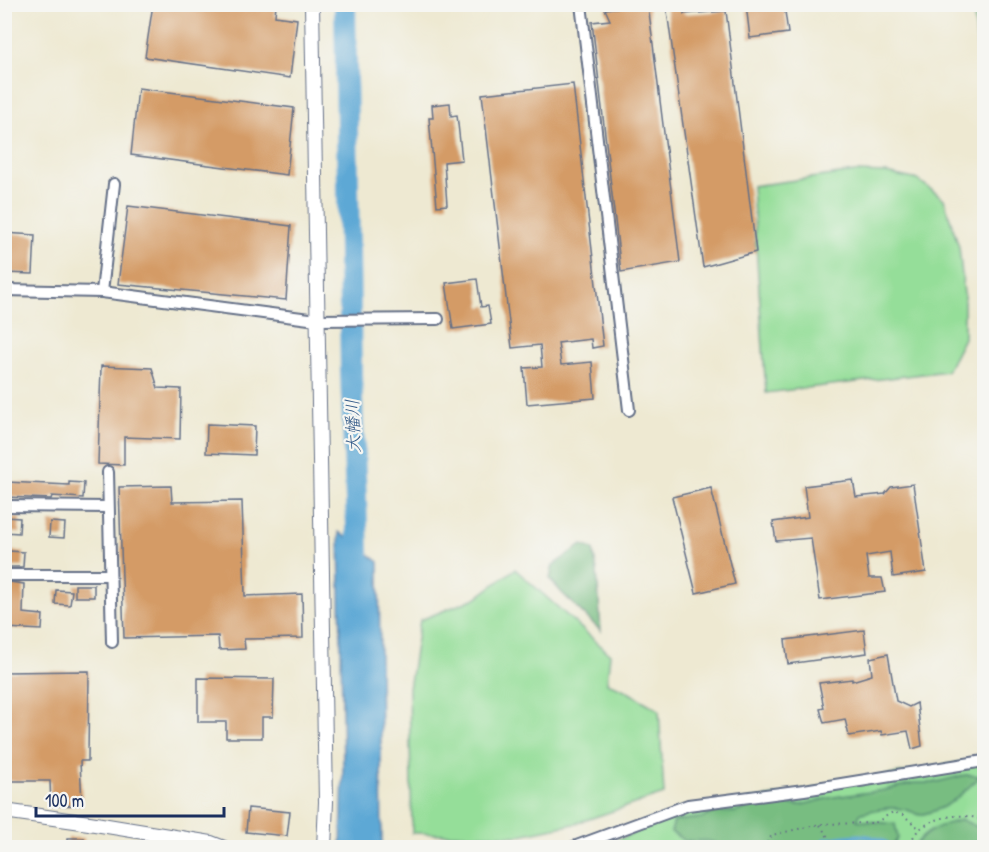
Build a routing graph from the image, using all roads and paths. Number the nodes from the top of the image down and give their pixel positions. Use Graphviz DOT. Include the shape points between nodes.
graph roads {
  1 [pos="312,4"];
  2 [pos="580,4"];
  3 [pos="114,184"];
  4 [pos="4,290"];
  5 [pos="102,292"];
  6 [pos="438,319"];
  7 [pos="317,320"];
  8 [pos="629,410"];
  9 [pos="108,472"];
  10 [pos="4,506"];
  11 [pos="108,507"];
  12 [pos="4,575"];
  13 [pos="110,575"];
  14 [pos="112,642"];
  15 [pos="984,761"];
  16 [pos="4,811"];
  17 [pos="984,821"];
  18 [pos="819,824"];
  19 [pos="920,829"];
  20 [pos="835,847"];
  21 [pos="224,848"];
  22 [pos="324,848"];
  23 [pos="571,848"];
  24 [pos="764,848"];
  25 [pos="907,848"];
  1 -- 7 [label="street"];
  2 -- 8 [label="street"];
  3 -- 5 [label="street"];
  4 -- 5 [label="street"];
  5 -- 7 [label="street"];
  6 -- 7 [label="street"];
  7 -- 22 [label="street"];
  9 -- 11 [label="street"];
  10 -- 11 [label="street"];
  11 -- 13 [label="street"];
  12 -- 13 [label="street"];
  13 -- 14 [label="street"];
  15 -- 23 [label="street" via="688,805"];
  16 -- 21 [label="street"];
  17 -- 19 [label="path" via="949,816"];
  18 -- 19 [label="path" via="875,823 893,812 903,814"];
  18 -- 20 [label="path"];
  18 -- 24 [label="path" via="772,835"];
  19 -- 25 [label="path"];
}
